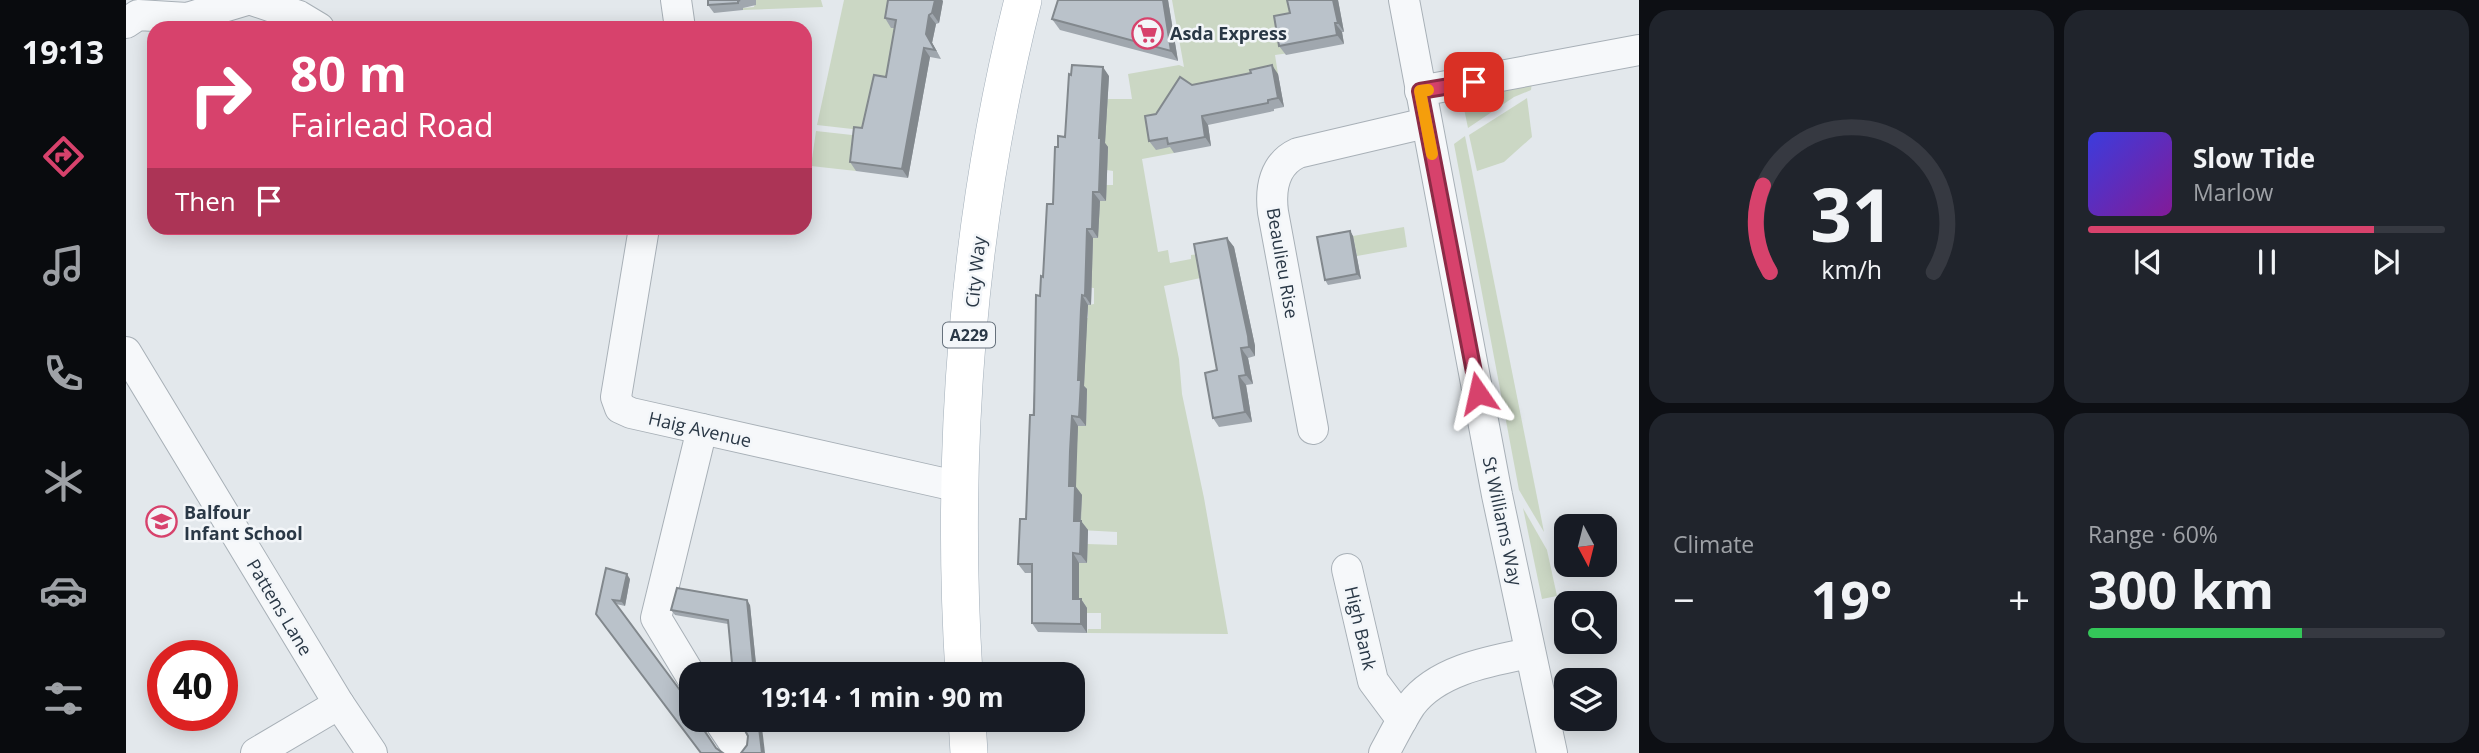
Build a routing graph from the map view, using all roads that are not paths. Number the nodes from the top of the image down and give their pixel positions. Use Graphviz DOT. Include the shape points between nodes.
graph roads {
  1 [pos="250,0"];
  2 [pos="676,0"];
  3 [pos="1023,0"];
  4 [pos="1404,0"];
  5 [pos="307,21"];
  6 [pos="679,21"];
  7 [pos="126,23"];
  8 [pos="1639,50"];
  9 [pos="1420,91"];
  10 [pos="1426,123"];
  11 [pos="644,235"];
  12 [pos="126,352"];
  13 [pos="702,429"];
  14 [pos="1312,429"];
  15 [pos="960,487"];
  16 [pos="1347,569"];
  17 [pos="1530,653"];
  18 [pos="683,662"];
  19 [pos="964,662"];
  20 [pos="339,704"];
  21 [pos="1402,720"];
  22 [pos="968,732"];
  23 [pos="256,753"];
  24 [pos="372,753"];
  25 [pos="970,753"];
  26 [pos="1384,753"];
  27 [pos="1552,753"];
  1 -- 5 [label="street"];
  1 -- 7 [label="street" via="187,18 138,15"];
  2 -- 6 [label="street"];
  3 -- 15 [label="main road, City Way / A229" via="980,225"];
  4 -- 9 [label="street, St Williams Way"];
  8 -- 9 [label="street"];
  9 -- 10 [label="street, St Williams Way"];
  10 -- 14 [label="street, Beaulieu Rise" via="1298,153 1273,181 1273,212"];
  10 -- 17 [label="street, St Williams Way"];
  11 -- 13 [label="street, Haig Avenue" via="617,403 631,413"];
  12 -- 20 [label="street, Pattens Lane"];
  13 -- 15 [label="street, Haig Avenue"];
  13 -- 18 [label="street" via="656,618"];
  15 -- 19 [label="main road, City Way / A229"];
  16 -- 21 [label="street, High Bank" via="1373,681"];
  17 -- 21 [label="street" via="1474,667 1437,683"];
  17 -- 27 [label="street, St Williams Way"];
  20 -- 23 [label="street"];
  20 -- 24 [label="street, Pattens Lane"];
  21 -- 26 [label="street"];
  22 -- 25 [label="main road"];
}
